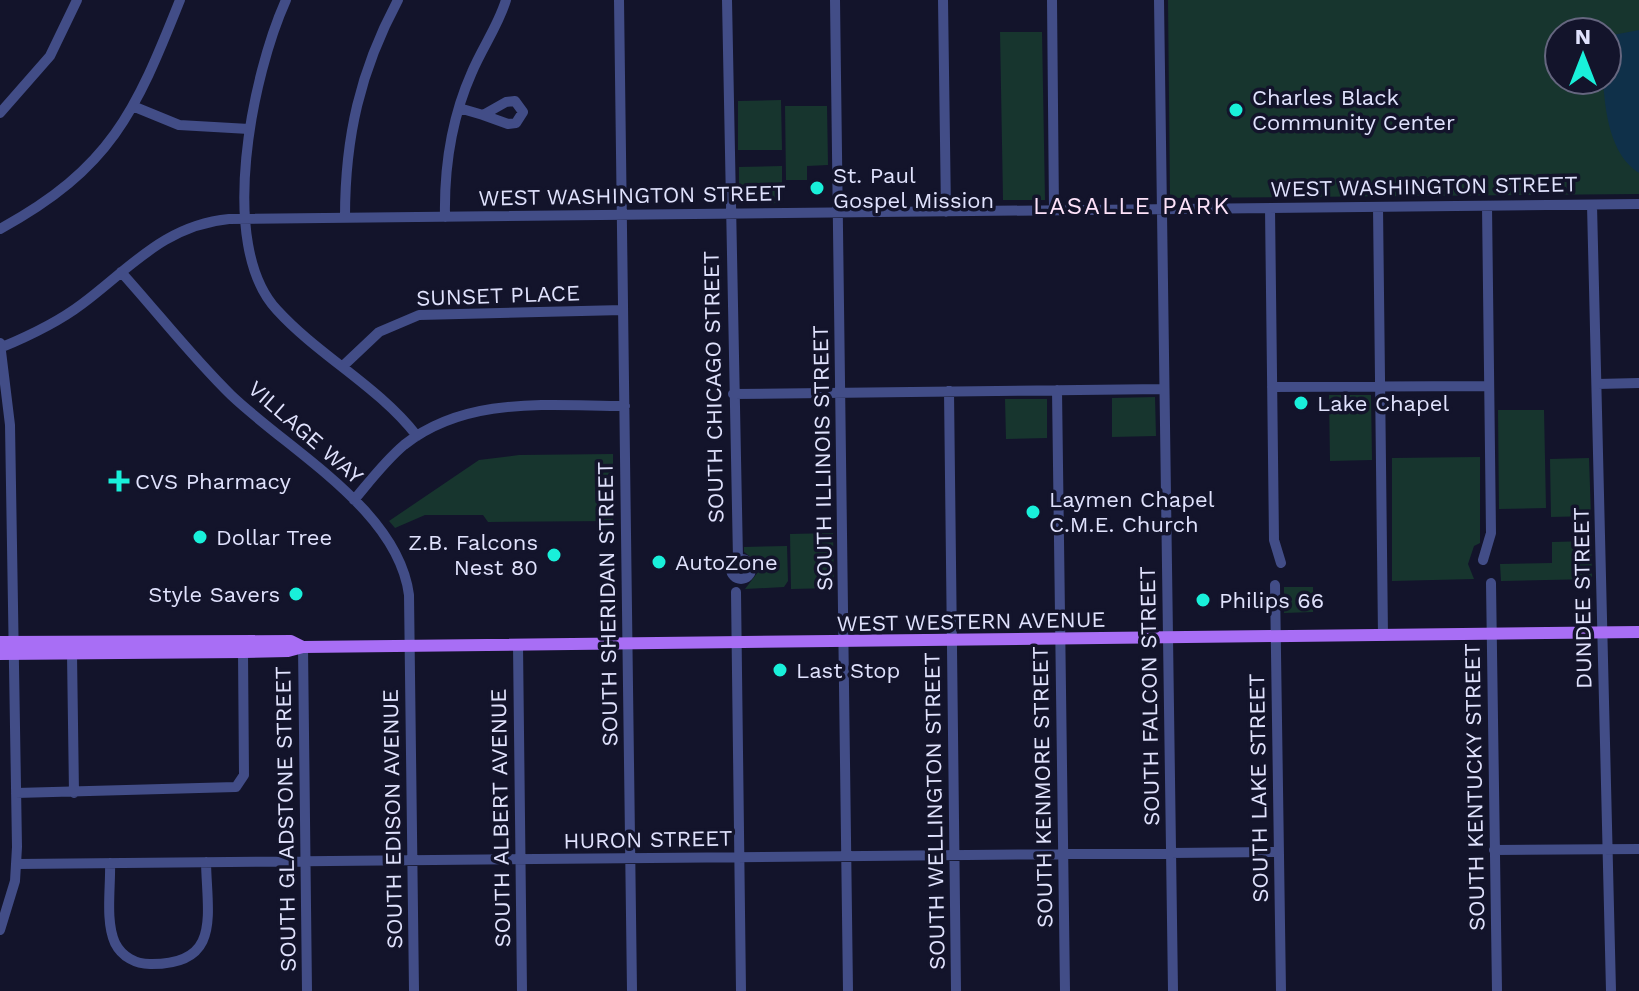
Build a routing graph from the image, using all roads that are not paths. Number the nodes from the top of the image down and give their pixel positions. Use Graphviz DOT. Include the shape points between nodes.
graph roads {
  1 [pos="77,0"];
  2 [pos="180,0"];
  3 [pos="286,0"];
  4 [pos="398,0"];
  5 [pos="506,0"];
  6 [pos="619,0"];
  7 [pos="727,0"];
  8 [pos="835,0"];
  9 [pos="943,0"];
  10 [pos="1052,0"];
  11 [pos="1159,0"];
  12 [pos="135,107"];
  13 [pos="459,108"];
  14 [pos="0,113"];
  15 [pos="483,115"];
  16 [pos="249,129"];
  17 [pos="1639,204"];
  18 [pos="1592,205"];
  19 [pos="1487,206"];
  20 [pos="1378,207"];
  21 [pos="1270,208"];
  22 [pos="1162,209"];
  23 [pos="1054,210"];
  24 [pos="946,212"];
  25 [pos="838,213"];
  26 [pos="731,214"];
  27 [pos="622,216"];
  28 [pos="345,217"];
  29 [pos="445,217"];
  30 [pos="247,218"];
  31 [pos="0,229"];
  32 [pos="121,272"];
  33 [pos="623,310"];
  34 [pos="0,346"];
  35 [pos="343,366"];
  36 [pos="1639,383"];
  37 [pos="1597,384"];
  38 [pos="1381,386"];
  39 [pos="1488,386"];
  40 [pos="1272,387"];
  41 [pos="1164,389"];
  42 [pos="1057,390"];
  43 [pos="949,391"];
  44 [pos="841,392"];
  45 [pos="733,394"];
  46 [pos="625,406"];
  47 [pos="417,436"];
  48 [pos="354,500"];
  49 [pos="738,559"];
  50 [pos="1483,560"];
  51 [pos="1281,563"];
  52 [pos="1491,583"];
  53 [pos="1275,585"];
  54 [pos="736,592"];
  55 [pos="1639,632"];
  56 [pos="1603,633"];
  57 [pos="1491,634"];
  58 [pos="1383,636"];
  59 [pos="1276,637"];
  60 [pos="1168,639"];
  61 [pos="1060,640"];
  62 [pos="952,641"];
  63 [pos="844,642"];
  64 [pos="628,644"];
  65 [pos="736,644"];
  66 [pos="518,645"];
  67 [pos="9,646"];
  68 [pos="410,646"];
  69 [pos="303,647"];
  70 [pos="243,652"];
  71 [pos="0,654"];
  72 [pos="72,654"];
  73 [pos="16,793"];
  74 [pos="74,793"];
  75 [pos="1608,849"];
  76 [pos="1639,849"];
  77 [pos="1494,850"];
  78 [pos="1279,852"];
  79 [pos="1171,854"];
  80 [pos="1063,855"];
  81 [pos="954,856"];
  82 [pos="847,857"];
  83 [pos="739,858"];
  84 [pos="631,859"];
  85 [pos="520,860"];
  86 [pos="304,861"];
  87 [pos="413,861"];
  88 [pos="206,862"];
  89 [pos="110,863"];
  90 [pos="17,864"];
  91 [pos="0,930"];
  92 [pos="307,991"];
  93 [pos="414,991"];
  94 [pos="522,991"];
  95 [pos="632,991"];
  96 [pos="741,991"];
  97 [pos="848,991"];
  98 [pos="956,991"];
  99 [pos="1065,991"];
  100 [pos="1173,991"];
  101 [pos="1281,991"];
  102 [pos="1497,991"];
  103 [pos="1611,991"];
  1 -- 14 [label="street" via="50,56"];
  2 -- 12 [label="street"];
  3 -- 16 [label="street" via="263,59"];
  4 -- 28 [label="street" via="358,91 346,157"];
  5 -- 13 [label="street"];
  6 -- 27 [label="street, SOUTH SHERIDAN STREET"];
  7 -- 26 [label="street, SOUTH CHICAGO STREET"];
  8 -- 25 [label="street, SOUTH ILLINOIS STREET"];
  9 -- 24 [label="street"];
  10 -- 23 [label="street"];
  11 -- 22 [label="street, SOUTH FALCON STREET"];
  12 -- 16 [label="street" via="179,125"];
  12 -- 31 [label="street" via="109,145 70,185"];
  13 -- 15 [label="street"];
  13 -- 29 [label="street" via="447,156"];
  16 -- 30 [label="street"];
  17 -- 18 [label="street, WEST WASHINGTON STREET"];
  18 -- 19 [label="street, WEST WASHINGTON STREET"];
  18 -- 37 [label="street, DUNDEE STREET"];
  19 -- 20 [label="street, WEST WASHINGTON STREET"];
  19 -- 39 [label="street"];
  20 -- 21 [label="street, WEST WASHINGTON STREET"];
  20 -- 38 [label="street"];
  21 -- 22 [label="street, WEST WASHINGTON STREET"];
  21 -- 40 [label="street"];
  22 -- 23 [label="street, WEST WASHINGTON STREET"];
  22 -- 41 [label="street, SOUTH FALCON STREET"];
  23 -- 24 [label="street, WEST WASHINGTON STREET"];
  24 -- 25 [label="street, WEST WASHINGTON STREET"];
  25 -- 26 [label="street, WEST WASHINGTON STREET"];
  25 -- 44 [label="street, SOUTH ILLINOIS STREET"];
  26 -- 27 [label="street, WEST WASHINGTON STREET"];
  26 -- 45 [label="street, SOUTH CHICAGO STREET"];
  27 -- 29 [label="street, WEST WASHINGTON STREET"];
  27 -- 33 [label="street, SOUTH SHERIDAN STREET"];
  28 -- 29 [label="street, WEST WASHINGTON STREET"];
  28 -- 30 [label="street, WEST WASHINGTON STREET"];
  30 -- 32 [label="street, WEST WASHINGTON STREET" via="210,220 177,231"];
  30 -- 35 [label="street" via="250,259 267,299"];
  32 -- 34 [label="street, WEST WASHINGTON STREET" via="69,313"];
  32 -- 48 [label="street, VILLAGE WAY" via="229,392"];
  33 -- 35 [label="street, SUNSET PLACE" via="419,315 379,332"];
  33 -- 46 [label="street, SOUTH SHERIDAN STREET"];
  34 -- 67 [label="street" via="10,425"];
  35 -- 47 [label="street"];
  36 -- 37 [label="street"];
  37 -- 56 [label="street, DUNDEE STREET"];
  38 -- 39 [label="street"];
  38 -- 40 [label="street"];
  38 -- 58 [label="street"];
  39 -- 50 [label="street" via="1491,533"];
  40 -- 51 [label="street" via="1274,540"];
  41 -- 42 [label="street"];
  41 -- 60 [label="street, SOUTH FALCON STREET"];
  42 -- 43 [label="street"];
  42 -- 61 [label="street, SOUTH KENMORE STREET"];
  43 -- 44 [label="street"];
  43 -- 62 [label="street, SOUTH WELLINGTON STREET"];
  44 -- 45 [label="street"];
  44 -- 63 [label="street, SOUTH ILLINOIS STREET"];
  45 -- 49 [label="street, SOUTH CHICAGO STREET"];
  46 -- 47 [label="street" via="485,409 446,420"];
  46 -- 64 [label="street, SOUTH SHERIDAN STREET"];
  47 -- 48 [label="street"];
  48 -- 68 [label="street, VILLAGE WAY" via="382,527 403,564"];
  52 -- 57 [label="street, SOUTH KENTUCKY STREET"];
  53 -- 59 [label="street, SOUTH LAKE STREET"];
  54 -- 65 [label="street"];
  55 -- 56 [label="main road, WEST WESTERN AVENUE"];
  56 -- 57 [label="main road, WEST WESTERN AVENUE"];
  56 -- 75 [label="street, DUNDEE STREET"];
  57 -- 58 [label="main road, WEST WESTERN AVENUE"];
  57 -- 77 [label="street, SOUTH KENTUCKY STREET"];
  58 -- 59 [label="main road, WEST WESTERN AVENUE"];
  59 -- 60 [label="main road, WEST WESTERN AVENUE"];
  59 -- 78 [label="street, SOUTH LAKE STREET"];
  60 -- 61 [label="main road, WEST WESTERN AVENUE"];
  60 -- 79 [label="street, SOUTH FALCON STREET"];
  61 -- 62 [label="main road, WEST WESTERN AVENUE"];
  61 -- 80 [label="street, SOUTH KENMORE STREET"];
  62 -- 63 [label="main road, WEST WESTERN AVENUE"];
  62 -- 81 [label="street, SOUTH WELLINGTON STREET"];
  63 -- 65 [label="main road, WEST WESTERN AVENUE"];
  63 -- 82 [label="street, SOUTH ILLINOIS STREET"];
  64 -- 65 [label="main road, WEST WESTERN AVENUE"];
  64 -- 66 [label="main road, WEST WESTERN AVENUE"];
  64 -- 84 [label="street, SOUTH SHERIDAN STREET"];
  65 -- 83 [label="street"];
  66 -- 68 [label="main road, WEST WESTERN AVENUE"];
  66 -- 85 [label="street, SOUTH ALBERT AVENUE"];
  67 -- 69 [label="main road, WEST WESTERN AVENUE" via="291,641"];
  67 -- 71 [label="main road, WEST WESTERN AVENUE"];
  67 -- 72 [label="main road, WEST WESTERN AVENUE"];
  67 -- 73 [label="street"];
  68 -- 69 [label="main road, WEST WESTERN AVENUE"];
  68 -- 87 [label="street, SOUTH EDISON AVENUE"];
  69 -- 70 [label="main road, WEST WESTERN AVENUE"];
  69 -- 86 [label="street, SOUTH GLADSTONE STREET"];
  70 -- 72 [label="main road, WEST WESTERN AVENUE"];
  70 -- 74 [label="street" via="244,775 236,787"];
  72 -- 74 [label="street"];
  73 -- 74 [label="street"];
  73 -- 90 [label="street"];
  75 -- 76 [label="street"];
  75 -- 77 [label="street"];
  75 -- 103 [label="street, DUNDEE STREET"];
  77 -- 102 [label="street, SOUTH KENTUCKY STREET"];
  78 -- 79 [label="street, HURON STREET"];
  78 -- 101 [label="street, SOUTH LAKE STREET"];
  79 -- 80 [label="street, HURON STREET"];
  79 -- 100 [label="street, SOUTH FALCON STREET"];
  80 -- 81 [label="street, HURON STREET"];
  80 -- 99 [label="street, SOUTH KENMORE STREET"];
  81 -- 82 [label="street, HURON STREET"];
  81 -- 98 [label="street, SOUTH WELLINGTON STREET"];
  82 -- 83 [label="street, HURON STREET"];
  82 -- 97 [label="street, SOUTH ILLINOIS STREET"];
  83 -- 84 [label="street, HURON STREET"];
  83 -- 96 [label="street"];
  84 -- 85 [label="street, HURON STREET"];
  84 -- 95 [label="street, SOUTH SHERIDAN STREET"];
  85 -- 87 [label="street, HURON STREET"];
  85 -- 94 [label="street, SOUTH ALBERT AVENUE"];
  86 -- 87 [label="street, HURON STREET"];
  86 -- 88 [label="street, HURON STREET"];
  86 -- 92 [label="street, SOUTH GLADSTONE STREET"];
  87 -- 93 [label="street, SOUTH EDISON AVENUE"];
  88 -- 89 [label="street, HURON STREET"];
  88 -- 89 [label="street" via="205,939 193,956 171,964 135,962 116,945"];
  89 -- 90 [label="street, HURON STREET"];
  90 -- 91 [label="street"];
}
